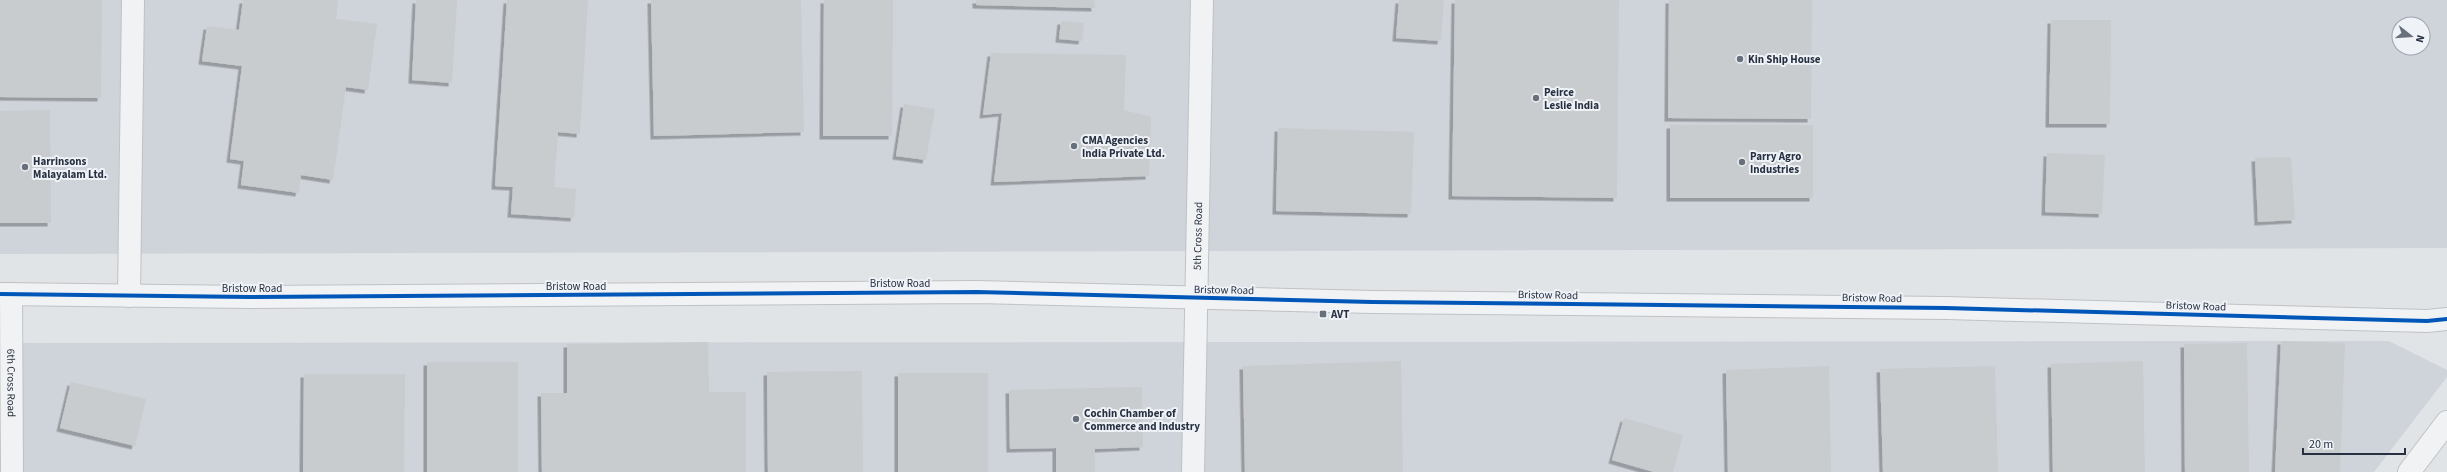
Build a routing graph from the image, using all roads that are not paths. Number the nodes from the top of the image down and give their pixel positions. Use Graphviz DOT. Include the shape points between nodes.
graph roads {
  1 [pos="133,0"];
  2 [pos="1202,0"];
  3 [pos="6,294"];
  4 [pos="129,296"];
  5 [pos="1196,298"];
  6 [pos="2447,319"];
  7 [pos="2447,422"];
  8 [pos="12,472"];
  9 [pos="1193,472"];
  10 [pos="2409,472"];
  1 -- 4 [label="street"];
  2 -- 5 [label="street, 5th Cross Road"];
  3 -- 4 [label="street, Bristow Road"];
  3 -- 8 [label="street, 6th Cross Road"];
  4 -- 5 [label="street, Bristow Road" via="977,292"];
  5 -- 6 [label="street, Bristow Road" via="1946,308 2426,321"];
  5 -- 9 [label="street, 5th Cross Road"];
  7 -- 10 [label="street"];
}
